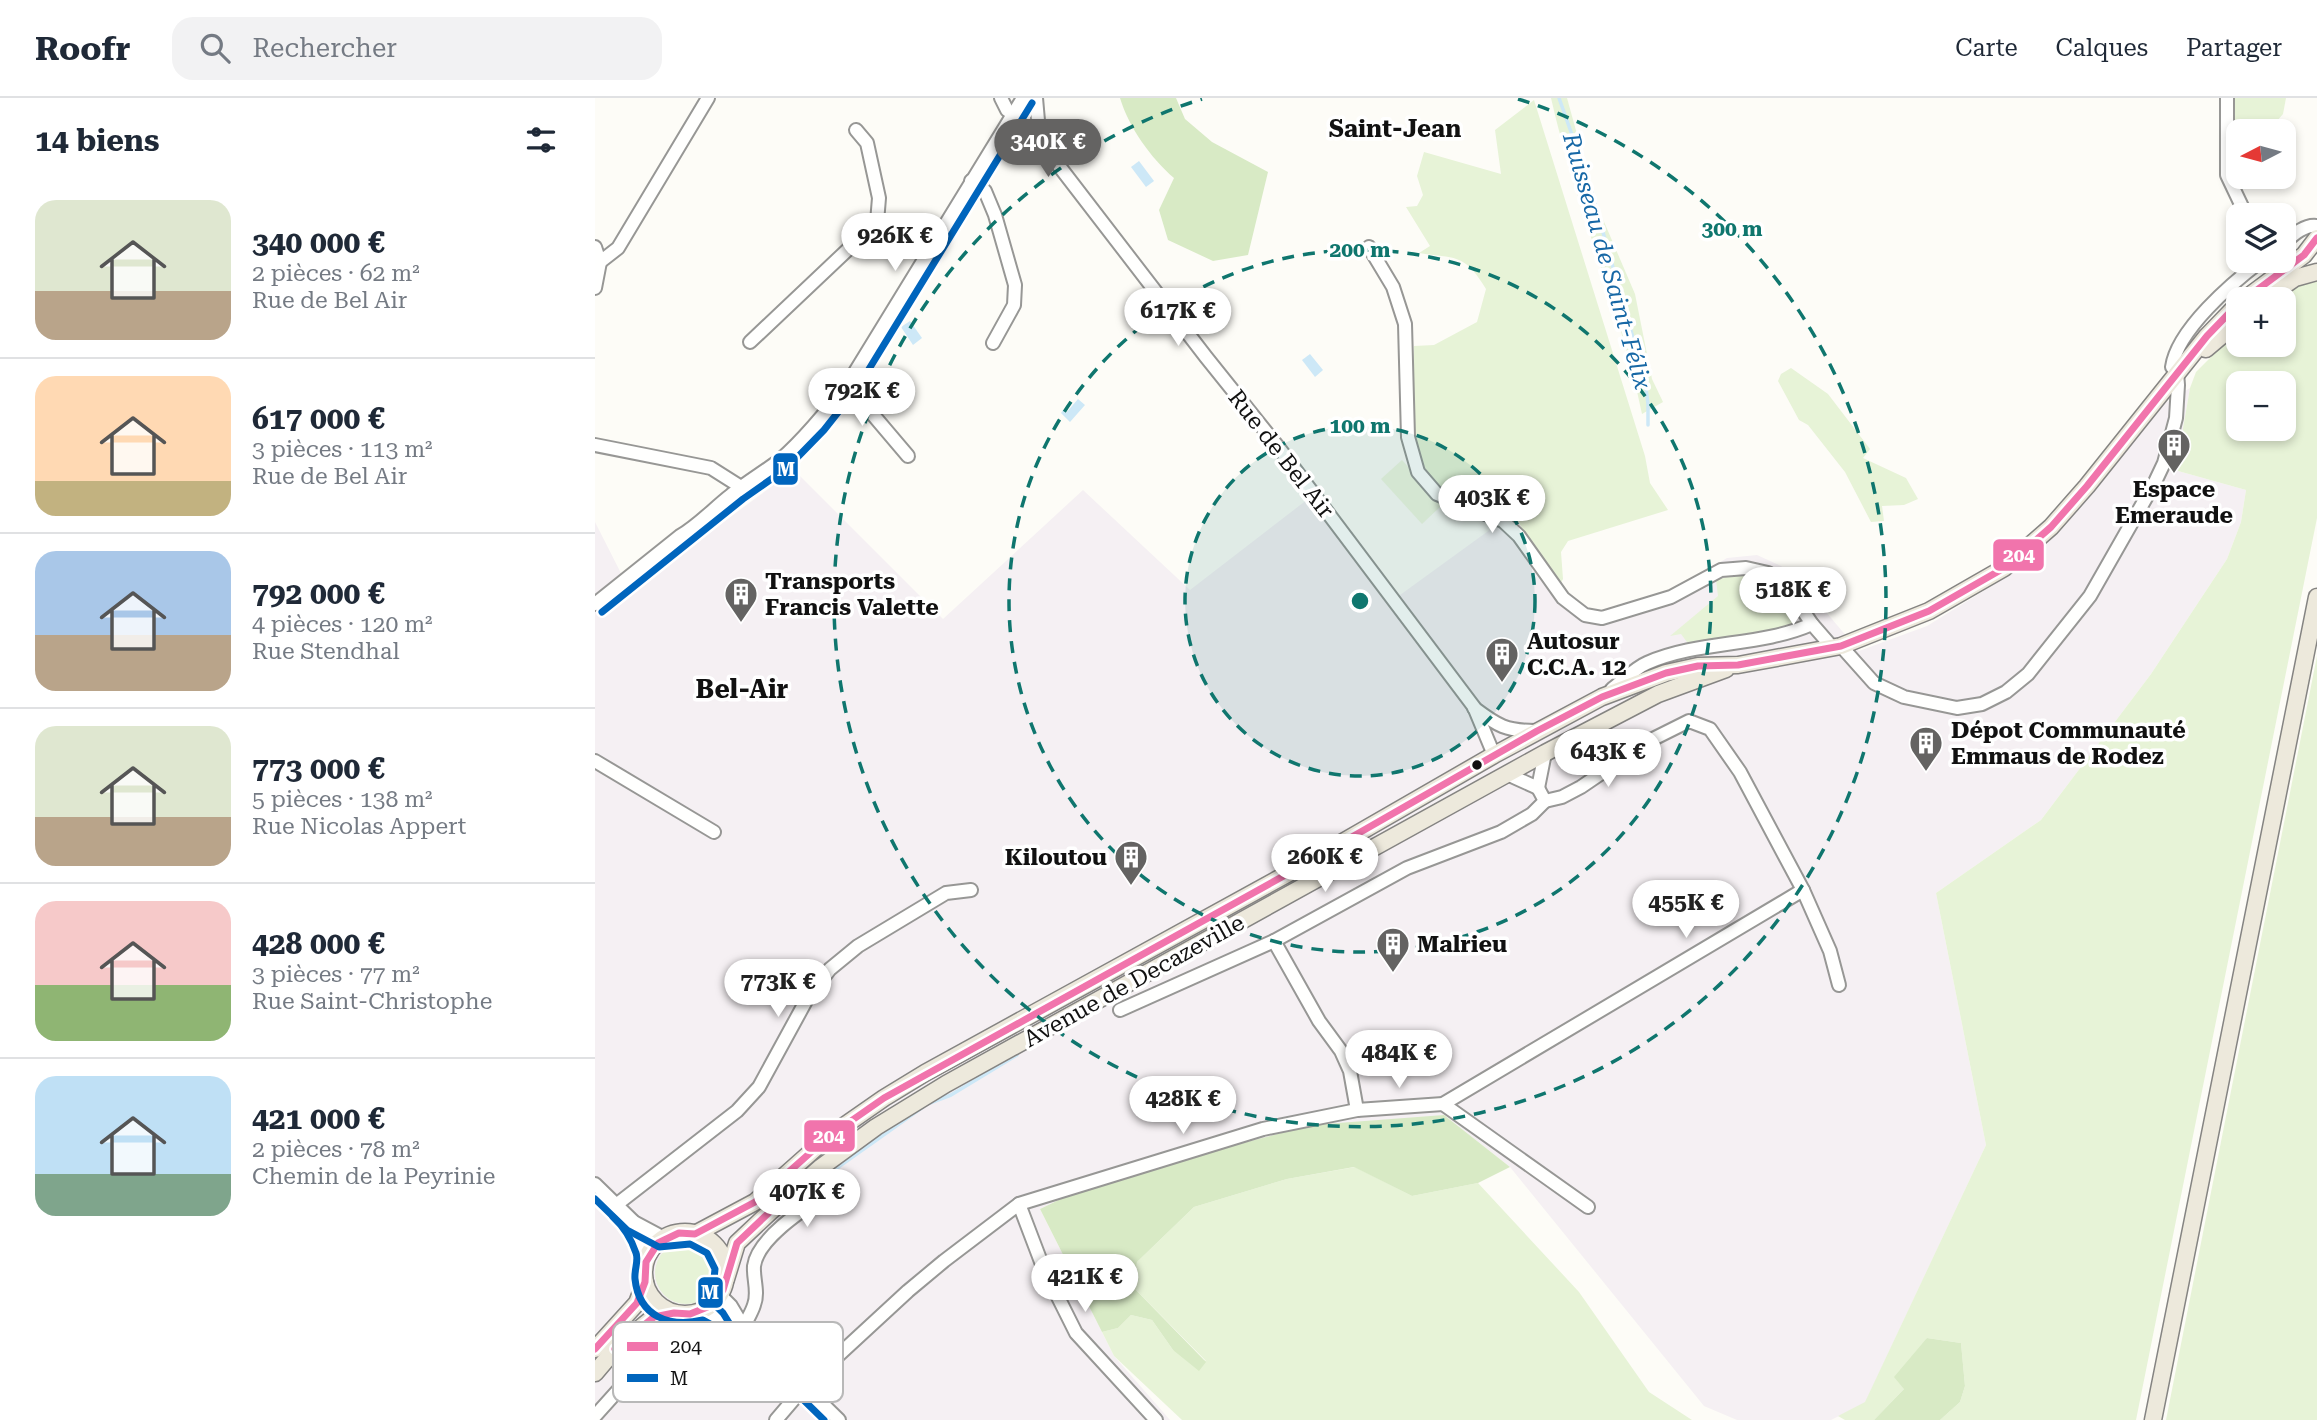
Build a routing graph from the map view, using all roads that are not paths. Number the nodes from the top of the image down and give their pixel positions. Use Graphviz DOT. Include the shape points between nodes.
graph roads {
  1 [pos="708,98"];
  2 [pos="1001,98"];
  3 [pos="1023,98"];
  4 [pos="1036,98"];
  5 [pos="2227,98"];
  6 [pos="1013,113"];
  7 [pos="856,130"];
  8 [pos="1039,132"];
  9 [pos="971,181"];
  10 [pos="2240,203"];
  11 [pos="877,222"];
  12 [pos="2317,226"];
  13 [pos="2296,234"];
  14 [pos="2317,239"];
  15 [pos="595,247"];
  16 [pos="1369,247"];
  17 [pos="928,251"];
  18 [pos="600,262"];
  19 [pos="2317,272"];
  20 [pos="2245,273"];
  21 [pos="2261,287"];
  22 [pos="2282,287"];
  23 [pos="595,288"];
  24 [pos="2226,316"];
  25 [pos="2226,332"];
  26 [pos="750,342"];
  27 [pos="993,343"];
  28 [pos="2177,372"];
  29 [pos="849,382"];
  30 [pos="595,445"];
  31 [pos="908,456"];
  32 [pos="741,487"];
  33 [pos="2317,597"];
  34 [pos="595,604"];
  35 [pos="1812,624"];
  36 [pos="1836,647"];
  37 [pos="1738,665"];
  38 [pos="1602,697"];
  39 [pos="1474,707"];
  40 [pos="1538,731"];
  41 [pos="1545,753"];
  42 [pos="1494,755"];
  43 [pos="595,761"];
  44 [pos="1507,774"];
  45 [pos="1538,788"];
  46 [pos="1545,801"];
  47 [pos="714,832"];
  48 [pos="971,890"];
  49 [pos="1803,890"];
  50 [pos="1274,941"];
  51 [pos="1839,985"];
  52 [pos="1120,1010"];
  53 [pos="1443,1104"];
  54 [pos="1357,1110"];
  55 [pos="845,1181"];
  56 [pos="595,1184"];
  57 [pos="1020,1204"];
  58 [pos="616,1205"];
  59 [pos="1588,1207"];
  60 [pos="634,1222"];
  61 [pos="695,1234"];
  62 [pos="664,1238"];
  63 [pos="649,1255"];
  64 [pos="726,1279"];
  65 [pos="645,1282"];
  66 [pos="720,1295"];
  67 [pos="704,1310"];
  68 [pos="674,1313"];
  69 [pos="620,1322"];
  70 [pos="648,1322"];
  71 [pos="733,1322"];
  72 [pos="740,1322"];
  73 [pos="745,1322"];
  74 [pos="613,1329"];
  75 [pos="595,1349"];
  76 [pos="843,1351"];
  77 [pos="613,1352"];
  78 [pos="595,1374"];
  79 [pos="613,1396"];
  80 [pos="791,1402"];
  81 [pos="820,1402"];
  82 [pos="595,1416"];
  83 [pos="776,1420"];
  84 [pos="839,1420"];
  85 [pos="1156,1420"];
  86 [pos="2153,1420"];
  1 -- 18 [label="street" via="618,248"];
  2 -- 6 [label="street, Rue de Bel Air"];
  3 -- 6 [label="street"];
  4 -- 8 [label="street, Rue de Bel Air"];
  5 -- 10 [label="street" via="2227,175"];
  6 -- 8 [label="street, Rue de Bel Air"];
  6 -- 9 [label="street"];
  7 -- 11 [label="street" via="867,143 879,198"];
  8 -- 39 [label="street, Rue de Bel Air" via="1056,162"];
  9 -- 17 [label="street"];
  9 -- 27 [label="street" via="985,191 1015,285 1014,305"];
  11 -- 17 [label="street" via="907,227"];
  11 -- 26 [label="street"];
  12 -- 13 [label="street"];
  14 -- 21 [label="main road" via="2304,255"];
  15 -- 18 [label="street"];
  16 -- 35 [label="street" via="1393,287 1405,324 1408,437 1418,472 1437,494 1503,521 1563,598 1585,615 1602,618 1671,597 1721,570 1746,568 1768,573 1785,584"];
  17 -- 29 [label="street"];
  18 -- 23 [label="street"];
  19 -- 22 [label="main road"];
  20 -- 28 [label="street" via="2200,316 2174,355 2172,367"];
  24 -- 28 [label="main road, Avenue de Decazeville"];
  25 -- 28 [label="main road, Avenue de Decazeville"];
  28 -- 36 [label="main road, Avenue de Decazeville" via="2060,517 2004,568 1929,611"];
  28 -- 36 [label="street" via="2176,418 2164,463 2146,499 2089,596 2028,674 2006,692 1982,704 1957,708 1904,697 1874,683"];
  29 -- 31 [label="street"];
  29 -- 32 [label="street" via="812,428 779,460"];
  30 -- 32 [label="street" via="711,468"];
  32 -- 34 [label="street"];
  33 -- 86 [label="main road"];
  35 -- 36 [label="street"];
  35 -- 38 [label="street" via="1645,663"];
  36 -- 37 [label="main road, Avenue de Decazeville"];
  37 -- 38 [label="main road, Avenue de Decazeville" via="1666,673"];
  37 -- 41 [label="main road, Avenue de Decazeville" via="1658,694"];
  38 -- 40 [label="main road, Avenue de Decazeville"];
  39 -- 40 [label="street, Rue de Bel Air" via="1500,727"];
  39 -- 42 [label="street, Rue de Bel Air"];
  40 -- 42 [label="main road, Avenue de Decazeville"];
  41 -- 44 [label="main road, Avenue de Decazeville"];
  41 -- 45 [label="street"];
  42 -- 61 [label="main road, Avenue de Decazeville" via="904,1085 828,1137 755,1202"];
  43 -- 47 [label="street"];
  44 -- 45 [label="street"];
  44 -- 64 [label="main road, Avenue de Decazeville" via="876,1127 820,1168 737,1243"];
  45 -- 46 [label="street"];
  46 -- 49 [label="street" via="1581,787 1647,742 1689,721 1710,729 1740,772"];
  46 -- 50 [label="street" via="1501,832 1407,868"];
  48 -- 58 [label="street" via="946,892 858,946 830,969 807,999 759,1087 737,1111"];
  49 -- 51 [label="street" via="1827,942"];
  49 -- 53 [label="street"];
  50 -- 52 [label="street"];
  50 -- 54 [label="street" via="1341,1051"];
  53 -- 54 [label="street"];
  53 -- 59 [label="street"];
  54 -- 57 [label="street" via="1263,1129"];
  55 -- 73 [label="street" via="766,1241 754,1265 754,1306"];
  56 -- 58 [label="street"];
  57 -- 76 [label="street" via="926,1276"];
  57 -- 85 [label="street" via="1076,1333"];
  58 -- 60 [label="street"];
  60 -- 62 [label="street"];
  60 -- 63 [label="street"];
  61 -- 62 [label="main road"];
  61 -- 64 [label="main road" via="719,1250"];
  62 -- 63 [label="main road"];
  63 -- 65 [label="main road"];
  64 -- 66 [label="main road"];
  65 -- 68 [label="main road" via="655,1301"];
  65 -- 69 [label="main road" via="637,1303"];
  66 -- 67 [label="main road"];
  66 -- 72 [label="street"];
  67 -- 68 [label="main road"];
  67 -- 71 [label="street"];
  68 -- 70 [label="main road"];
  74 -- 75 [label="main road"];
  77 -- 78 [label="main road"];
  79 -- 82 [label="street"];
  80 -- 83 [label="street"];
  81 -- 84 [label="street"];
}
